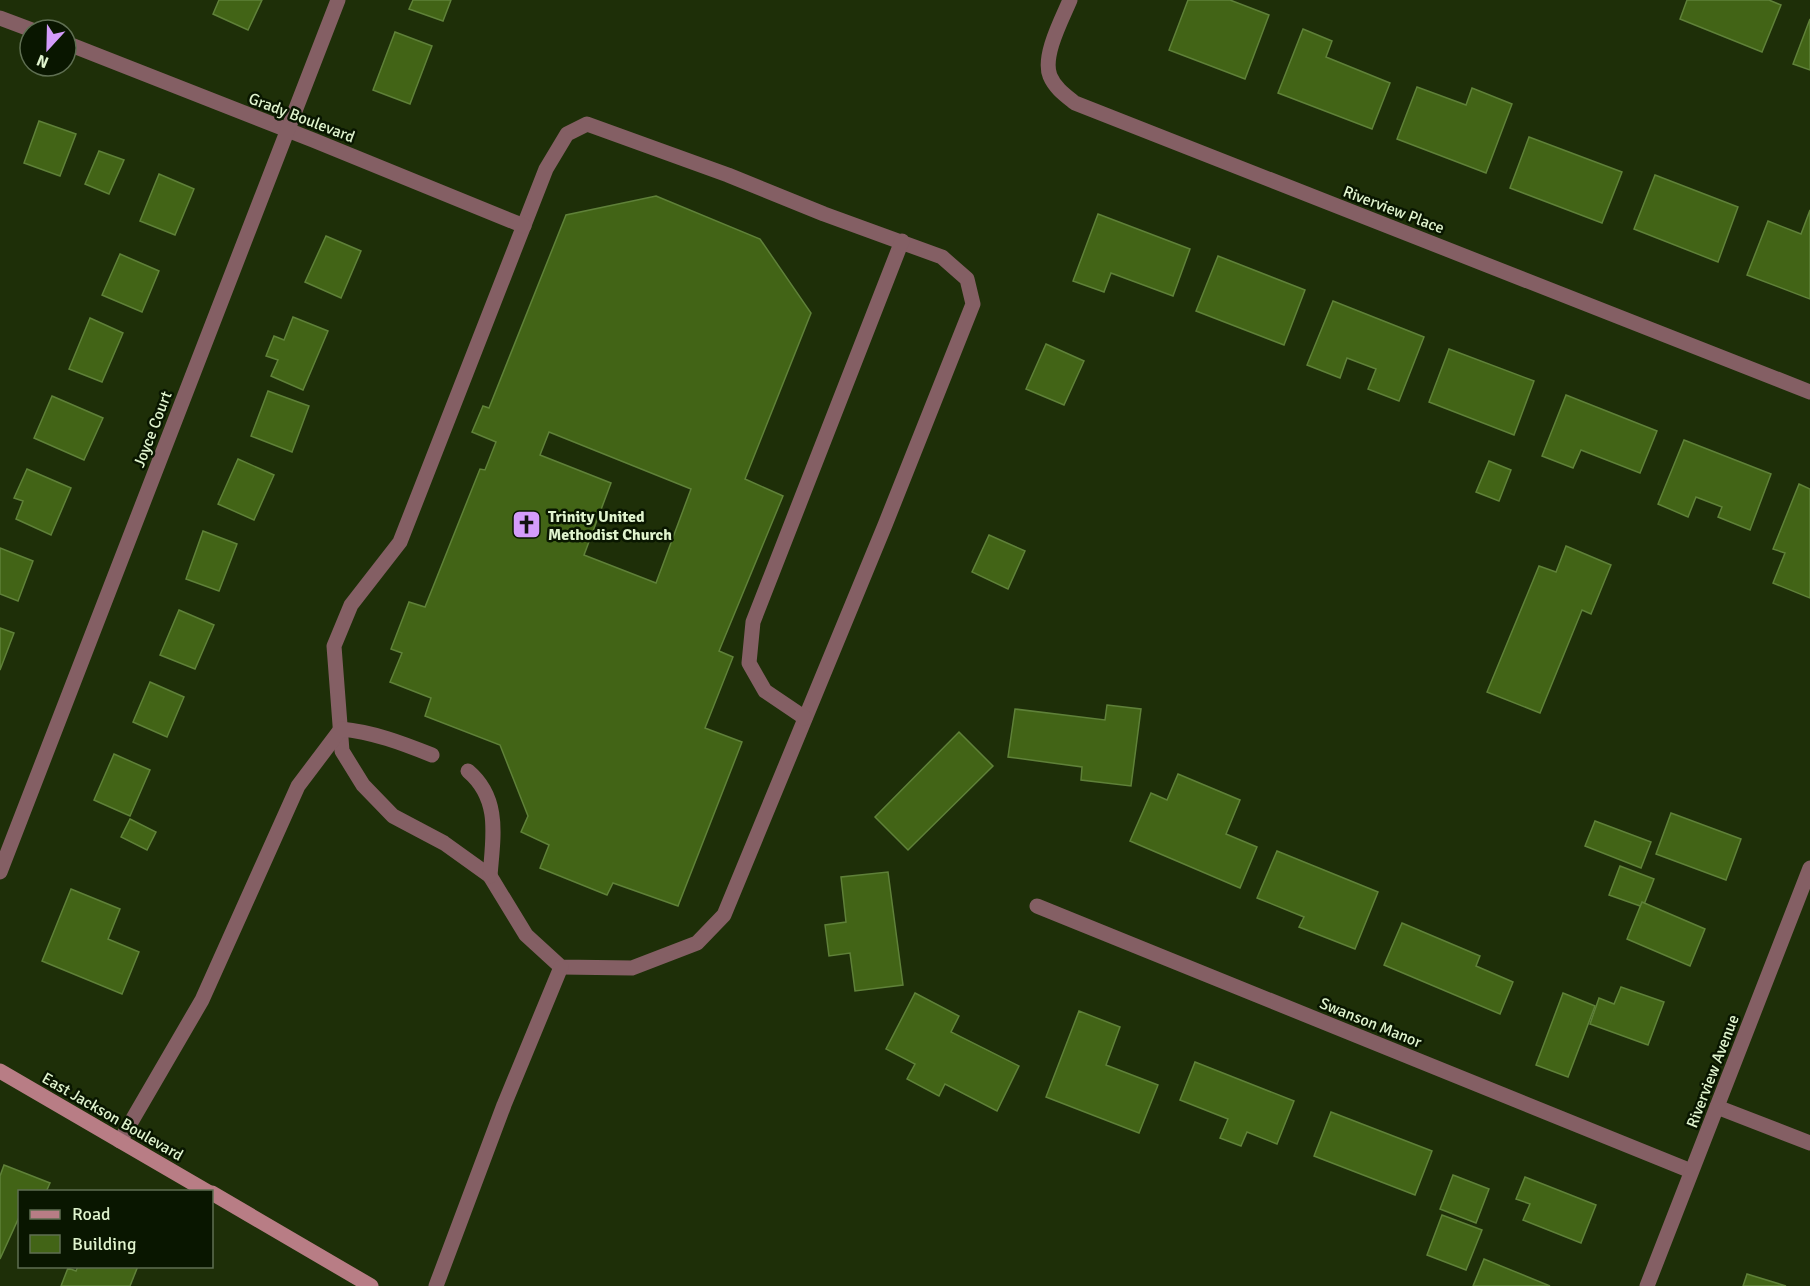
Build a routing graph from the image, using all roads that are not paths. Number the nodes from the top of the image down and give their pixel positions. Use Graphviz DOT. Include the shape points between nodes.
graph roads {
  1 [pos="338,0"];
  2 [pos="1070,0"];
  3 [pos="0,18"];
  4 [pos="18,25"];
  5 [pos="78,49"];
  6 [pos="288,131"];
  7 [pos="524,225"];
  8 [pos="902,241"];
  9 [pos="1810,392"];
  10 [pos="805,718"];
  11 [pos="341,729"];
  12 [pos="432,756"];
  13 [pos="468,771"];
  14 [pos="1810,868"];
  15 [pos="0,872"];
  16 [pos="490,876"];
  17 [pos="1037,906"];
  18 [pos="561,967"];
  19 [pos="0,1071"];
  20 [pos="1717,1107"];
  21 [pos="120,1141"];
  22 [pos="1810,1143"];
  23 [pos="1691,1171"];
  24 [pos="206,1190"];
  25 [pos="213,1194"];
  26 [pos="371,1286"];
  27 [pos="436,1286"];
  28 [pos="1647,1286"];
  1 -- 6 [label="street, Joyce Court"];
  2 -- 9 [label="street, Riverview Place" via="1049,53 1049,75 1075,103"];
  3 -- 4 [label="street"];
  5 -- 6 [label="street, Grady Boulevard"];
  6 -- 7 [label="street, Grady Boulevard"];
  6 -- 15 [label="street, Joyce Court"];
  7 -- 8 [label="street" via="546,169 567,134 587,124"];
  7 -- 11 [label="street" via="400,542 351,604 334,645"];
  8 -- 10 [label="street" via="753,622 749,663 765,691"];
  8 -- 10 [label="street" via="942,257 967,279 973,304"];
  10 -- 18 [label="street" via="724,915 697,942 632,968"];
  11 -- 12 [label="street" via="401,742"];
  11 -- 16 [label="street" via="342,751 363,786 393,816 444,843"];
  11 -- 21 [label="street" via="298,786 202,999"];
  13 -- 16 [label="street" via="478,779 490,800 494,830"];
  14 -- 20 [label="street, Riverview Avenue"];
  16 -- 18 [label="street" via="526,935"];
  17 -- 23 [label="street, Swanson Manor"];
  18 -- 27 [label="street"];
  19 -- 21 [label="main road, East Jackson Boulevard"];
  20 -- 22 [label="street"];
  20 -- 23 [label="street, Riverview Avenue"];
  21 -- 24 [label="main road, East Jackson Boulevard"];
  23 -- 28 [label="street, Riverview Avenue"];
  25 -- 26 [label="main road, East Jackson Boulevard"];
}
